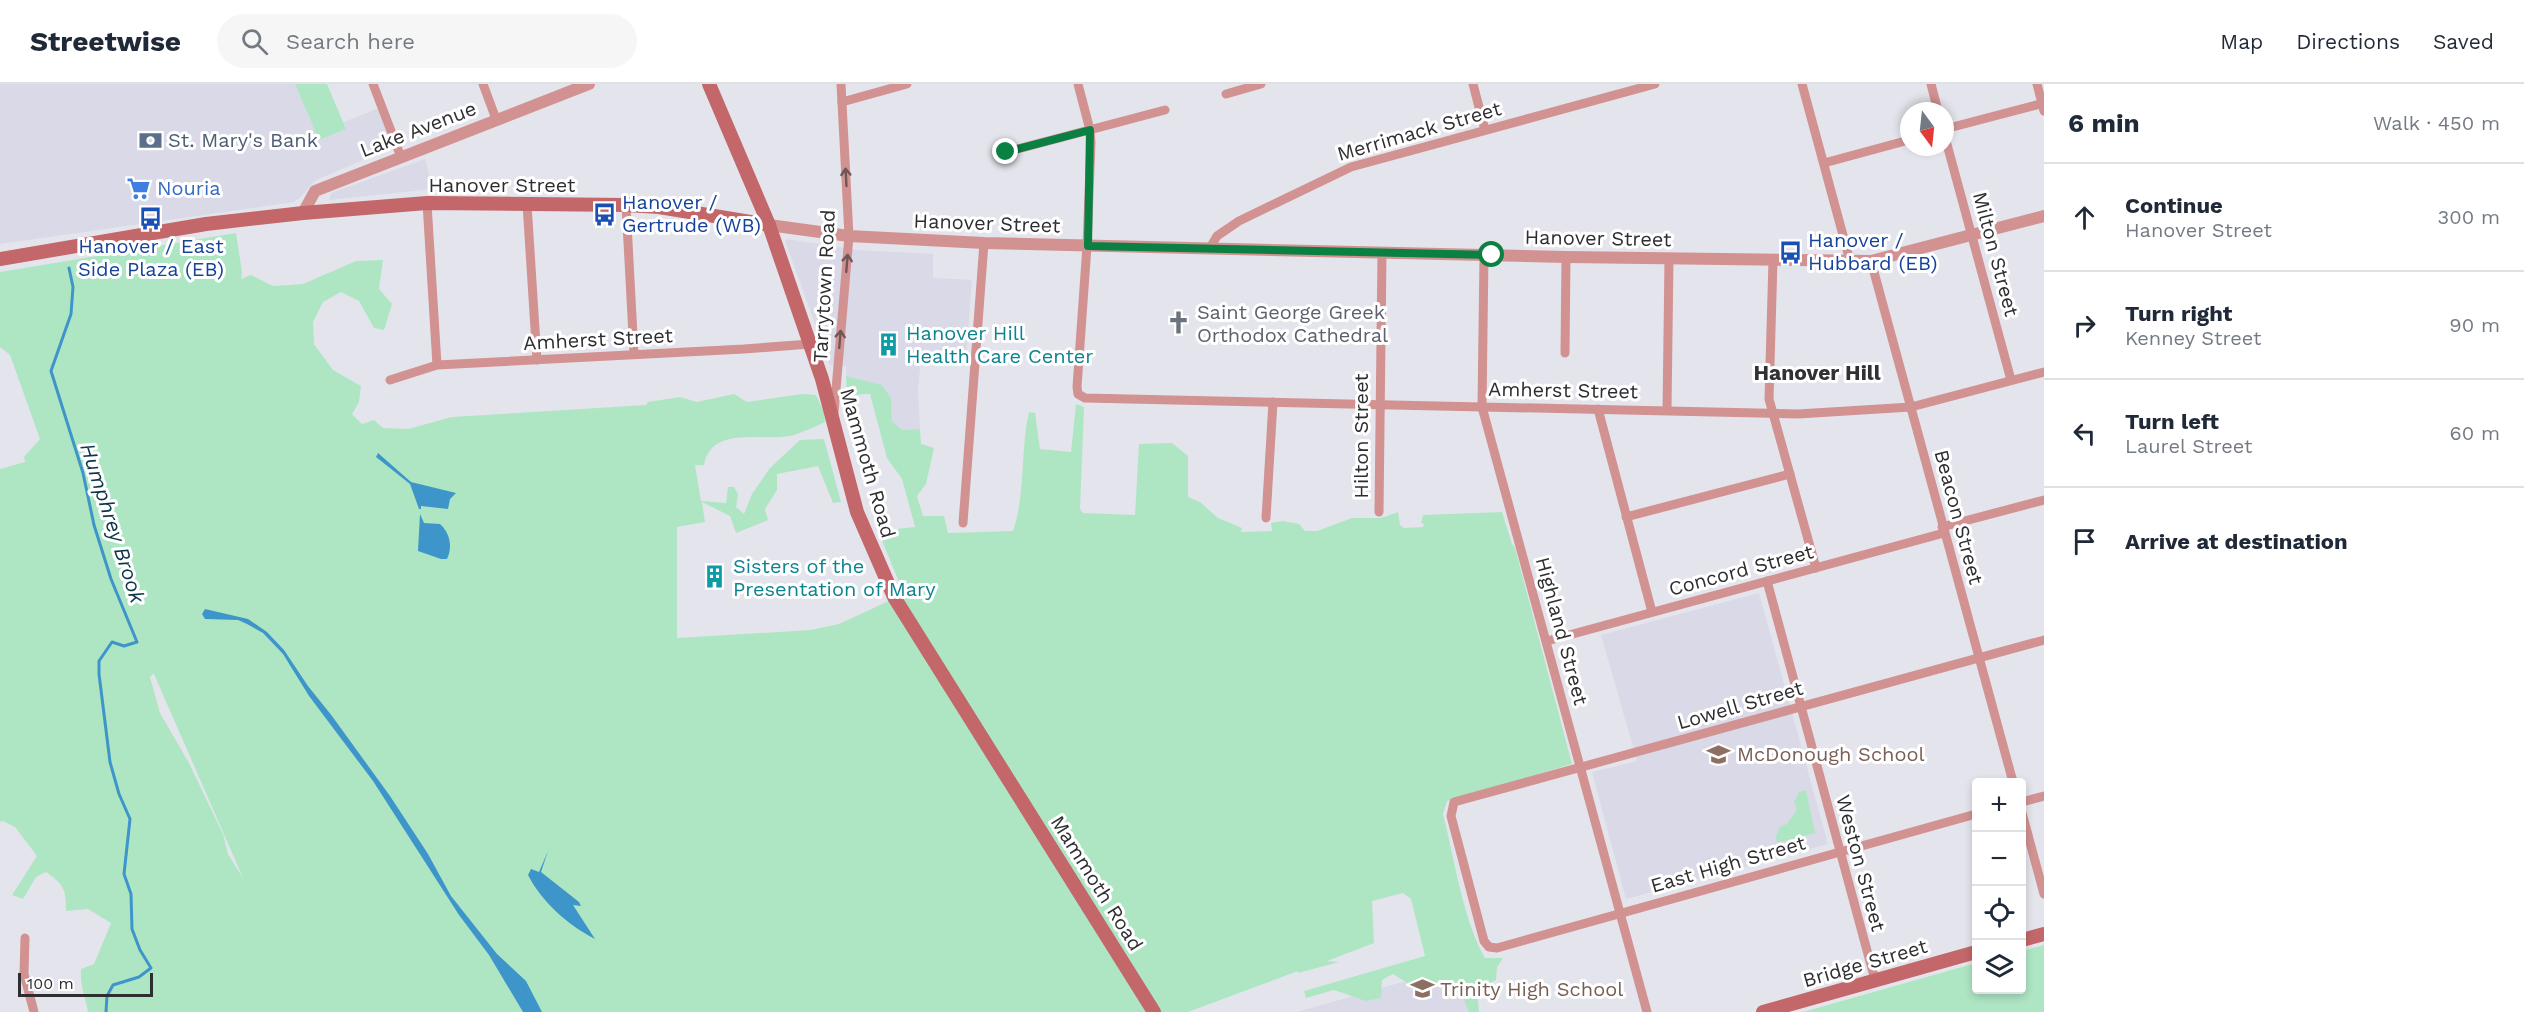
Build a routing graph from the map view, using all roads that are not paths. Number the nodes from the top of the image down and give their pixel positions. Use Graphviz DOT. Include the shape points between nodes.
graph roads {
  1 [pos="373,84"];
  2 [pos="483,84"];
  3 [pos="589,84"];
  4 [pos="709,84"];
  5 [pos="841,84"];
  6 [pos="908,84"];
  7 [pos="1078,84"];
  8 [pos="1261,84"];
  9 [pos="1473,84"];
  10 [pos="1655,84"];
  11 [pos="1802,84"];
  12 [pos="1931,84"];
  13 [pos="2037,84"];
  14 [pos="1226,94"];
  15 [pos="842,102"];
  16 [pos="1936,102"];
  17 [pos="2043,106"];
  18 [pos="1165,110"];
  19 [pos="496,119"];
  20 [pos="1954,127"];
  21 [pos="1090,130"];
  22 [pos="1485,130"];
  23 [pos="1900,142"];
  24 [pos="1006,152"];
  25 [pos="1950,156"];
  26 [pos="401,157"];
  27 [pos="1824,163"];
  28 [pos="427,203"];
  29 [pos="527,204"];
  30 [pos="626,205"];
  31 [pos="309,212"];
  32 [pos="2044,216"];
  33 [pos="769,225"];
  34 [pos="1972,235"];
  35 [pos="849,236"];
  36 [pos="984,243"];
  37 [pos="1088,246"];
  38 [pos="1210,248"];
  39 [pos="1382,253"];
  40 [pos="1484,255"];
  41 [pos="1566,257"];
  42 [pos="0,259"];
  43 [pos="1669,259"];
  44 [pos="1773,260"];
  45 [pos="1850,261"];
  46 [pos="1871,261"];
  47 [pos="810,344"];
  48 [pos="1565,353"];
  49 [pos="634,354"];
  50 [pos="537,360"];
  51 [pos="437,365"];
  52 [pos="2044,372"];
  53 [pos="390,380"];
  54 [pos="2011,381"];
  55 [pos="1273,402"];
  56 [pos="1379,405"];
  57 [pos="1482,407"];
  58 [pos="1911,407"];
  59 [pos="1598,409"];
  60 [pos="1667,410"];
  61 [pos="1771,413"];
  62 [pos="833,418"];
  63 [pos="1790,474"];
  64 [pos="2044,500"];
  65 [pos="1379,512"];
  66 [pos="1626,517"];
  67 [pos="1266,518"];
  68 [pos="963,523"];
  69 [pos="1943,530"];
  70 [pos="1816,568"];
  71 [pos="1767,581"];
  72 [pos="1652,612"];
  73 [pos="2044,640"];
  74 [pos="1547,641"];
  75 [pos="1979,658"];
  76 [pos="1800,707"];
  77 [pos="1581,767"];
  78 [pos="2012,778"];
  79 [pos="2044,796"];
  80 [pos="2026,801"];
  81 [pos="1972,815"];
  82 [pos="2026,828"];
  83 [pos="1839,851"];
  84 [pos="2044,894"];
  85 [pos="1620,912"];
  86 [pos="2044,934"];
  87 [pos="25,938"];
  88 [pos="2026,939"];
  89 [pos="1489,946"];
  90 [pos="1972,953"];
  91 [pos="1875,980"];
  92 [pos="33,1012"];
  93 [pos="1154,1012"];
  94 [pos="1647,1012"];
  95 [pos="1763,1012"];
  1 -- 26 [label="street"];
  2 -- 19 [label="street"];
  3 -- 19 [label="street, Lake Avenue"];
  4 -- 33 [label="main road, Mammoth Road"];
  5 -- 15 [label="street, Tarrytown Road"];
  6 -- 15 [label="street"];
  7 -- 21 [label="street"];
  8 -- 14 [label="street"];
  9 -- 22 [label="street"];
  10 -- 22 [label="street, Merrimack Street"];
  11 -- 27 [label="street"];
  12 -- 16 [label="street"];
  13 -- 17 [label="street"];
  35 -- 15 [label="street, Tarrytown Road, one-way"];
  17 -- 20 [label="street"];
  18 -- 21 [label="street"];
  19 -- 26 [label="street, Lake Avenue"];
  21 -- 24 [label="street"];
  21 -- 37 [label="street"];
  22 -- 38 [label="street, Merrimack Street" via="1340,171 1239,221 1217,236"];
  23 -- 27 [label="street"];
  25 -- 34 [label="street, Milton Street"];
  26 -- 31 [label="street, Lake Avenue" via="328,186"];
  27 -- 45 [label="street"];
  28 -- 29 [label="main road, Hanover Street"];
  28 -- 31 [label="main road, Hanover Street"];
  28 -- 51 [label="street"];
  29 -- 30 [label="main road, Hanover Street"];
  29 -- 50 [label="street"];
  30 -- 33 [label="main road, Hanover Street"];
  30 -- 49 [label="street"];
  31 -- 42 [label="main road, Hanover Street" via="175,229"];
  32 -- 34 [label="street, Hanover Street"];
  33 -- 35 [label="street, Hanover Street"];
  33 -- 47 [label="main road, Mammoth Road"];
  34 -- 46 [label="street, Hanover Street"];
  34 -- 54 [label="street, Milton Street"];
  35 -- 36 [label="street, Hanover Street"];
  62 -- 35 [label="street, Tarrytown Road, one-way"];
  36 -- 37 [label="street, Hanover Street"];
  36 -- 68 [label="street"];
  37 -- 38 [label="street, Hanover Street"];
  37 -- 55 [label="street, Amherst Street" via="1078,394 1085,398"];
  38 -- 39 [label="street, Hanover Street"];
  39 -- 40 [label="street, Hanover Street"];
  39 -- 56 [label="street, Hilton Street"];
  40 -- 41 [label="street, Hanover Street"];
  40 -- 57 [label="street, Highland Street"];
  41 -- 43 [label="street, Hanover Street"];
  41 -- 48 [label="street"];
  43 -- 44 [label="street, Hanover Street"];
  43 -- 60 [label="street"];
  44 -- 45 [label="street, Hanover Street"];
  44 -- 61 [label="street"];
  45 -- 46 [label="street, Hanover Street"];
  46 -- 58 [label="street, Beacon Street"];
  47 -- 49 [label="street, Amherst Street"];
  47 -- 62 [label="main road, Mammoth Road"];
  49 -- 50 [label="street, Amherst Street"];
  50 -- 51 [label="street, Amherst Street"];
  51 -- 53 [label="street, Amherst Street"];
  52 -- 54 [label="street, Amherst Street"];
  54 -- 58 [label="street, Amherst Street"];
  55 -- 56 [label="street, Amherst Street"];
  55 -- 67 [label="street"];
  56 -- 57 [label="street, Amherst Street"];
  56 -- 65 [label="street, Hilton Street"];
  57 -- 59 [label="street, Amherst Street"];
  57 -- 74 [label="street, Highland Street"];
  58 -- 61 [label="street, Amherst Street"];
  58 -- 69 [label="street, Beacon Street"];
  59 -- 60 [label="street, Amherst Street"];
  59 -- 66 [label="street"];
  60 -- 61 [label="street, Amherst Street"];
  61 -- 63 [label="street"];
  62 -- 93 [label="main road, Mammoth Road" via="857,512 894,597"];
  63 -- 66 [label="street"];
  63 -- 70 [label="street"];
  64 -- 69 [label="street, Concord Street"];
  66 -- 72 [label="street"];
  69 -- 70 [label="street, Concord Street"];
  69 -- 75 [label="street, Beacon Street"];
  70 -- 71 [label="street, Concord Street"];
  71 -- 72 [label="street, Concord Street"];
  71 -- 76 [label="street, Weston Street"];
  72 -- 74 [label="street, Concord Street"];
  73 -- 75 [label="street, Lowell Street"];
  74 -- 77 [label="street, Highland Street"];
  75 -- 76 [label="street, Lowell Street"];
  75 -- 78 [label="street, Beacon Street"];
  76 -- 77 [label="street, Lowell Street"];
  76 -- 83 [label="street, Weston Street"];
  77 -- 85 [label="street, Highland Street"];
  77 -- 89 [label="street, Lowell Street" via="1454,802 1451,809 1469,887 1484,941"];
  79 -- 80 [label="street"];
  81 -- 83 [label="street, East High Street"];
  82 -- 84 [label="street"];
  83 -- 85 [label="street, East High Street"];
  83 -- 91 [label="street, Weston Street"];
  85 -- 89 [label="street, East High Street" via="1497,948"];
  85 -- 94 [label="street, Highland Street"];
  86 -- 88 [label="main road"];
  87 -- 92 [label="street" via="24,974"];
  90 -- 91 [label="main road, Bridge Street"];
  91 -- 95 [label="main road, Bridge Street"];
}
